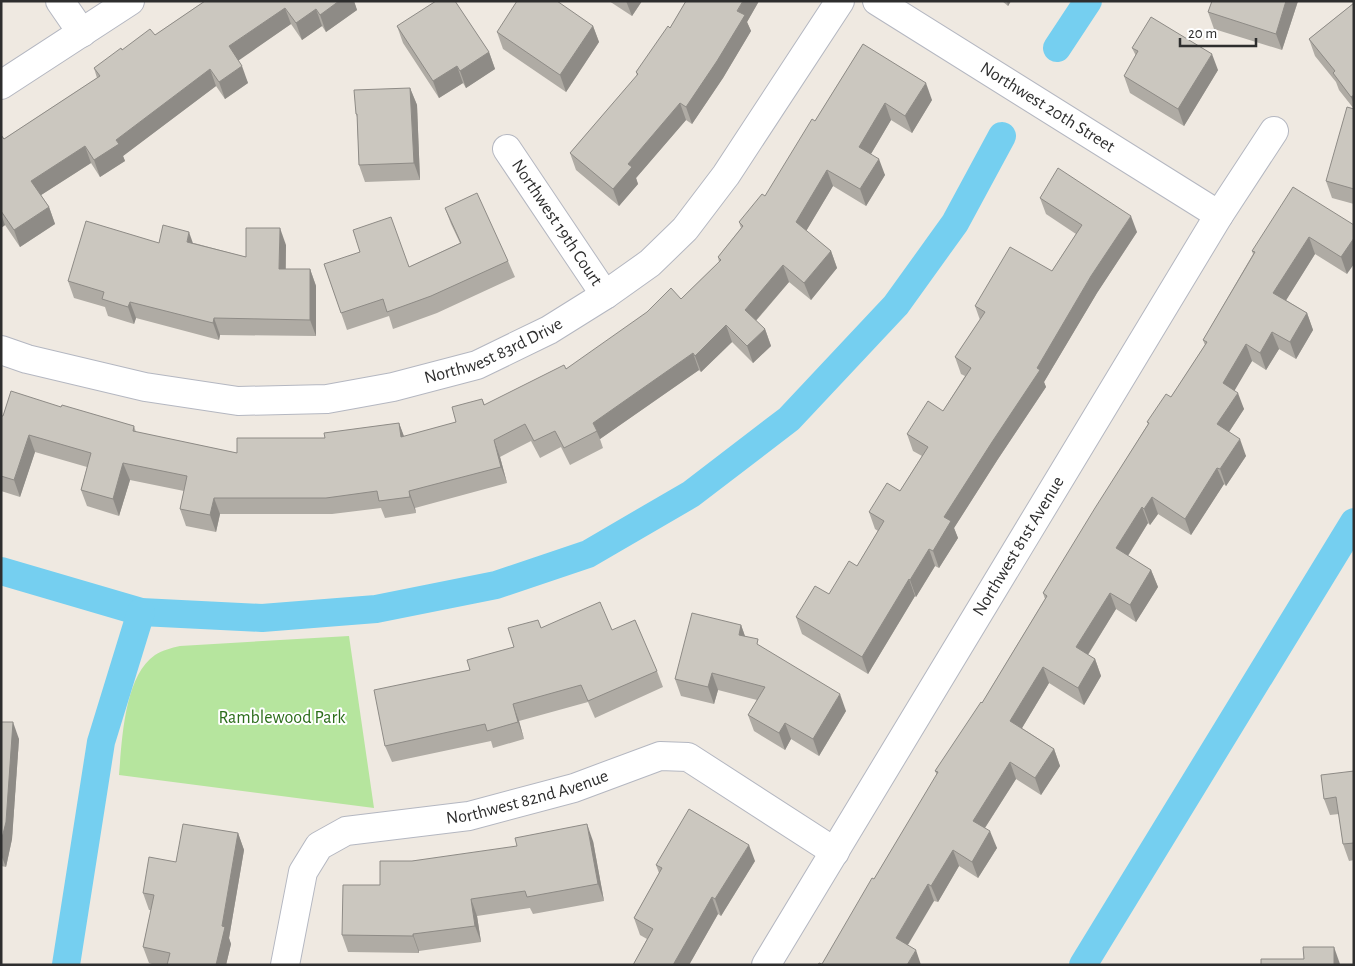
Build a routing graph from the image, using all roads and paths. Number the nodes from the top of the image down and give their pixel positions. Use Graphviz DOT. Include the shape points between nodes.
graph roads {
  1 [pos="60,1"];
  2 [pos="130,1"];
  3 [pos="840,1"];
  4 [pos="877,1"];
  5 [pos="82,34"];
  6 [pos="1,85"];
  7 [pos="1274,131"];
  8 [pos="507,149"];
  9 [pos="1219,215"];
  10 [pos="605,295"];
  11 [pos="1,350"];
  12 [pos="835,852"];
  13 [pos="285,965"];
  14 [pos="766,965"];
  1 -- 5 [label="street"];
  2 -- 5 [label="street"];
  3 -- 10 [label="street, Northwest 83rd Drive" via="726,175 685,229 650,263"];
  4 -- 9 [label="street, Northwest 20th Street"];
  5 -- 6 [label="street"];
  7 -- 9 [label="street, Northwest 81st Avenue"];
  8 -- 10 [label="street, Northwest 19th Court"];
  9 -- 12 [label="street, Northwest 81st Avenue"];
  10 -- 11 [label="street, Northwest 83rd Drive" via="549,330 477,365 393,387 327,399 229,400 145,387"];
  12 -- 13 [label="street, Northwest 82nd Avenue" via="688,758 660,756 574,788 469,816 346,831 320,846 303,872"];
  12 -- 14 [label="street, Northwest 81st Avenue"];
}
